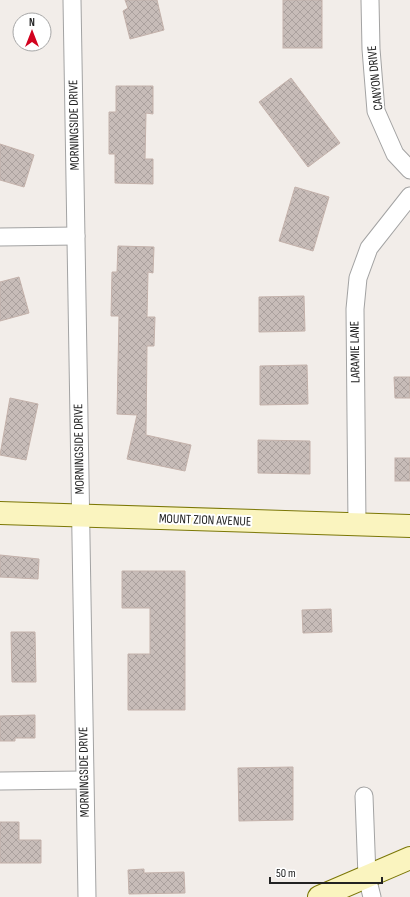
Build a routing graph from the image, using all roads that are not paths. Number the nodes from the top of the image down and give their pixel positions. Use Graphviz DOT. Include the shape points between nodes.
graph roads {
  1 [pos="72,0"];
  2 [pos="370,0"];
  3 [pos="410,170"];
  4 [pos="410,196"];
  5 [pos="76,236"];
  6 [pos="0,237"];
  7 [pos="0,513"];
  8 [pos="80,516"];
  9 [pos="357,525"];
  10 [pos="410,526"];
  11 [pos="84,780"];
  12 [pos="0,781"];
  13 [pos="364,796"];
  14 [pos="410,858"];
  15 [pos="369,887"];
  16 [pos="87,897"];
  17 [pos="319,897"];
  1 -- 5 [label="street, MORNINGSIDE DRIVE"];
  2 -- 3 [label="street, CANYON DRIVE" via="376,111 395,154"];
  4 -- 9 [label="street, LARAMIE LANE" via="370,248 358,278 355,309"];
  5 -- 6 [label="street"];
  5 -- 8 [label="street, MORNINGSIDE DRIVE"];
  7 -- 8 [label="main road, MOUNT ZION AVENUE"];
  8 -- 9 [label="main road, MOUNT ZION AVENUE"];
  8 -- 11 [label="street, MORNINGSIDE DRIVE"];
  9 -- 10 [label="main road, MOUNT ZION AVENUE"];
  11 -- 12 [label="street"];
  11 -- 16 [label="street, MORNINGSIDE DRIVE"];
  13 -- 15 [label="street"];
  14 -- 15 [label="main road"];
  15 -- 17 [label="main road"];
}
